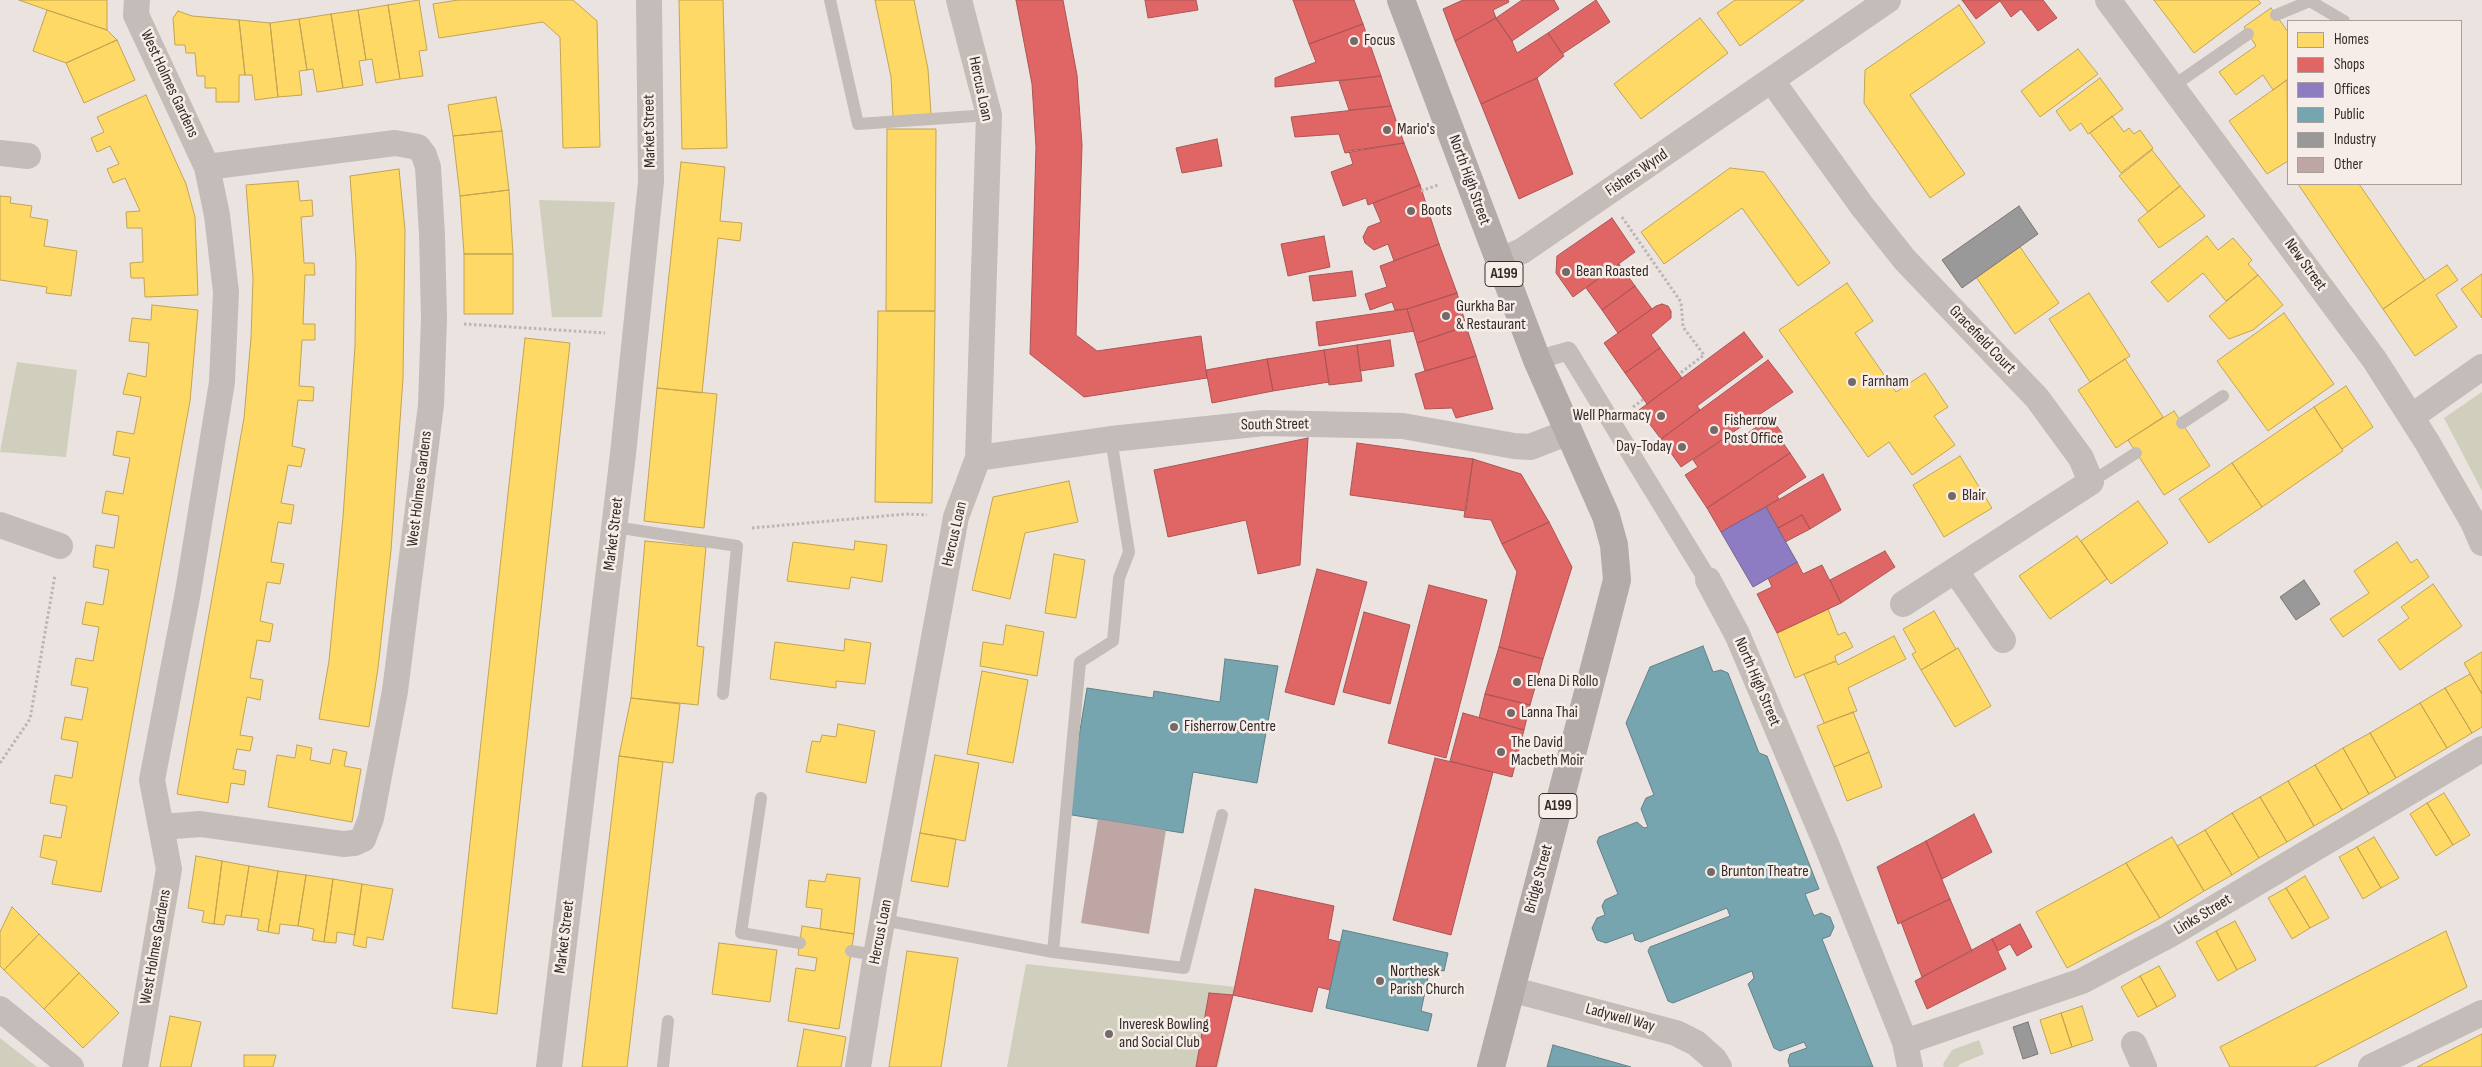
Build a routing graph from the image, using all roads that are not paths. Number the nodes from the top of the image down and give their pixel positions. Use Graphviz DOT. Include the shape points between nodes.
graph roads {
  1 [pos="137,0"];
  2 [pos="649,0"];
  3 [pos="830,0"];
  4 [pos="959,0"];
  5 [pos="1402,0"];
  6 [pos="1888,0"];
  7 [pos="2108,0"];
  8 [pos="2276,15"];
  9 [pos="2342,20"];
  10 [pos="2248,34"];
  11 [pos="1772,81"];
  12 [pos="2173,86"];
  13 [pos="989,115"];
  14 [pos="0,153"];
  15 [pos="28,156"];
  16 [pos="207,167"];
  17 [pos="1499,261"];
  18 [pos="1537,360"];
  19 [pos="2482,367"];
  20 [pos="2223,396"];
  21 [pos="2411,417"];
  22 [pos="2182,423"];
  23 [pos="1569,432"];
  24 [pos="1111,439"];
  25 [pos="2136,452"];
  26 [pos="978,458"];
  27 [pos="2091,482"];
  28 [pos="0,525"];
  29 [pos="614,528"];
  30 [pos="2482,543"];
  31 [pos="1614,545"];
  32 [pos="60,546"];
  33 [pos="1955,570"];
  34 [pos="1708,580"];
  35 [pos="1902,604"];
  36 [pos="2003,640"];
  37 [pos="723,694"];
  38 [pos="2482,749"];
  39 [pos="761,798"];
  40 [pos="1222,815"];
  41 [pos="162,827"];
  42 [pos="883,920"];
  43 [pos="800,943"];
  44 [pos="1053,952"];
  45 [pos="1510,989"];
  46 [pos="0,1009"];
  47 [pos="2482,1013"];
  48 [pos="668,1021"];
  49 [pos="1905,1042"];
  50 [pos="2134,1044"];
  51 [pos="71,1067"];
  52 [pos="135,1067"];
  53 [pos="552,1067"];
  54 [pos="664,1067"];
  55 [pos="858,1067"];
  56 [pos="1492,1067"];
  57 [pos="1719,1067"];
  58 [pos="1910,1067"];
  59 [pos="2144,1067"];
  60 [pos="2372,1067"];
  1 -- 16 [label="street, West Holmes Gardens" via="136,15"];
  2 -- 29 [label="street, Market Street" via="651,182"];
  3 -- 13 [label="lane" via="858,124"];
  4 -- 13 [label="street, Hercus Loan"];
  5 -- 17 [label="main road, North High Street / A199"];
  6 -- 11 [label="street, Fishers Wynd"];
  7 -- 12 [label="street, New Street"];
  8 -- 9 [label="lane" via="2310,1"];
  10 -- 12 [label="lane"];
  11 -- 17 [label="street, Fishers Wynd" via="1522,251"];
  11 -- 27 [label="street, Gracefield Court" via="1905,260 2037,398 2081,458"];
  12 -- 21 [label="street, New Street" via="2374,359"];
  13 -- 26 [label="street, Hercus Loan"];
  14 -- 15 [label="street"];
  16 -- 41 [label="street, West Holmes Gardens" via="217,215 226,292 222,382 188,592 152,780"];
  16 -- 41 [label="street, West Holmes Gardens" via="395,143 418,148 428,167 434,318 431,405 395,691 371,818 363,839 354,844 343,844 200,824"];
  17 -- 18 [label="main road, North High Street / A199"];
  18 -- 23 [label="main road, North High Street / A199"];
  18 -- 34 [label="street, North High Street" via="1568,350"];
  19 -- 21 [label="street"];
  20 -- 22 [label="lane"];
  21 -- 30 [label="street, New Street"];
  23 -- 24 [label="street, South Street" via="1530,447 1403,426 1274,423"];
  23 -- 31 [label="main road, North High Street / A199" via="1606,516"];
  24 -- 26 [label="street, South Street"];
  24 -- 44 [label="lane" via="1129,552 1119,578 1113,641 1080,662"];
  25 -- 27 [label="lane"];
  26 -- 42 [label="street, Hercus Loan" via="956,517"];
  27 -- 33 [label="street"];
  28 -- 32 [label="street"];
  29 -- 37 [label="lane" via="737,546"];
  29 -- 53 [label="street, Market Street"];
  31 -- 45 [label="main road, Bridge Street / A199" via="1617,580"];
  33 -- 35 [label="street"];
  33 -- 36 [label="street"];
  34 -- 49 [label="street, North High Street" via="1737,634 1827,846"];
  38 -- 49 [label="street, Links Street" via="2169,935 2082,981"];
  39 -- 43 [label="lane" via="741,933"];
  40 -- 44 [label="lane" via="1184,968"];
  41 -- 52 [label="street, West Holmes Gardens" via="169,869"];
  42 -- 44 [label="lane"];
  42 -- 55 [label="street, Hercus Loan" via="864,953"];
  45 -- 56 [label="main road, Bridge Street / A199"];
  45 -- 57 [label="street, Ladywell Way" via="1676,1033 1696,1043"];
  46 -- 51 [label="street"];
  47 -- 60 [label="street"];
  48 -- 54 [label="lane"];
  49 -- 58 [label="street, North High Street"];
  50 -- 59 [label="street"];
}
